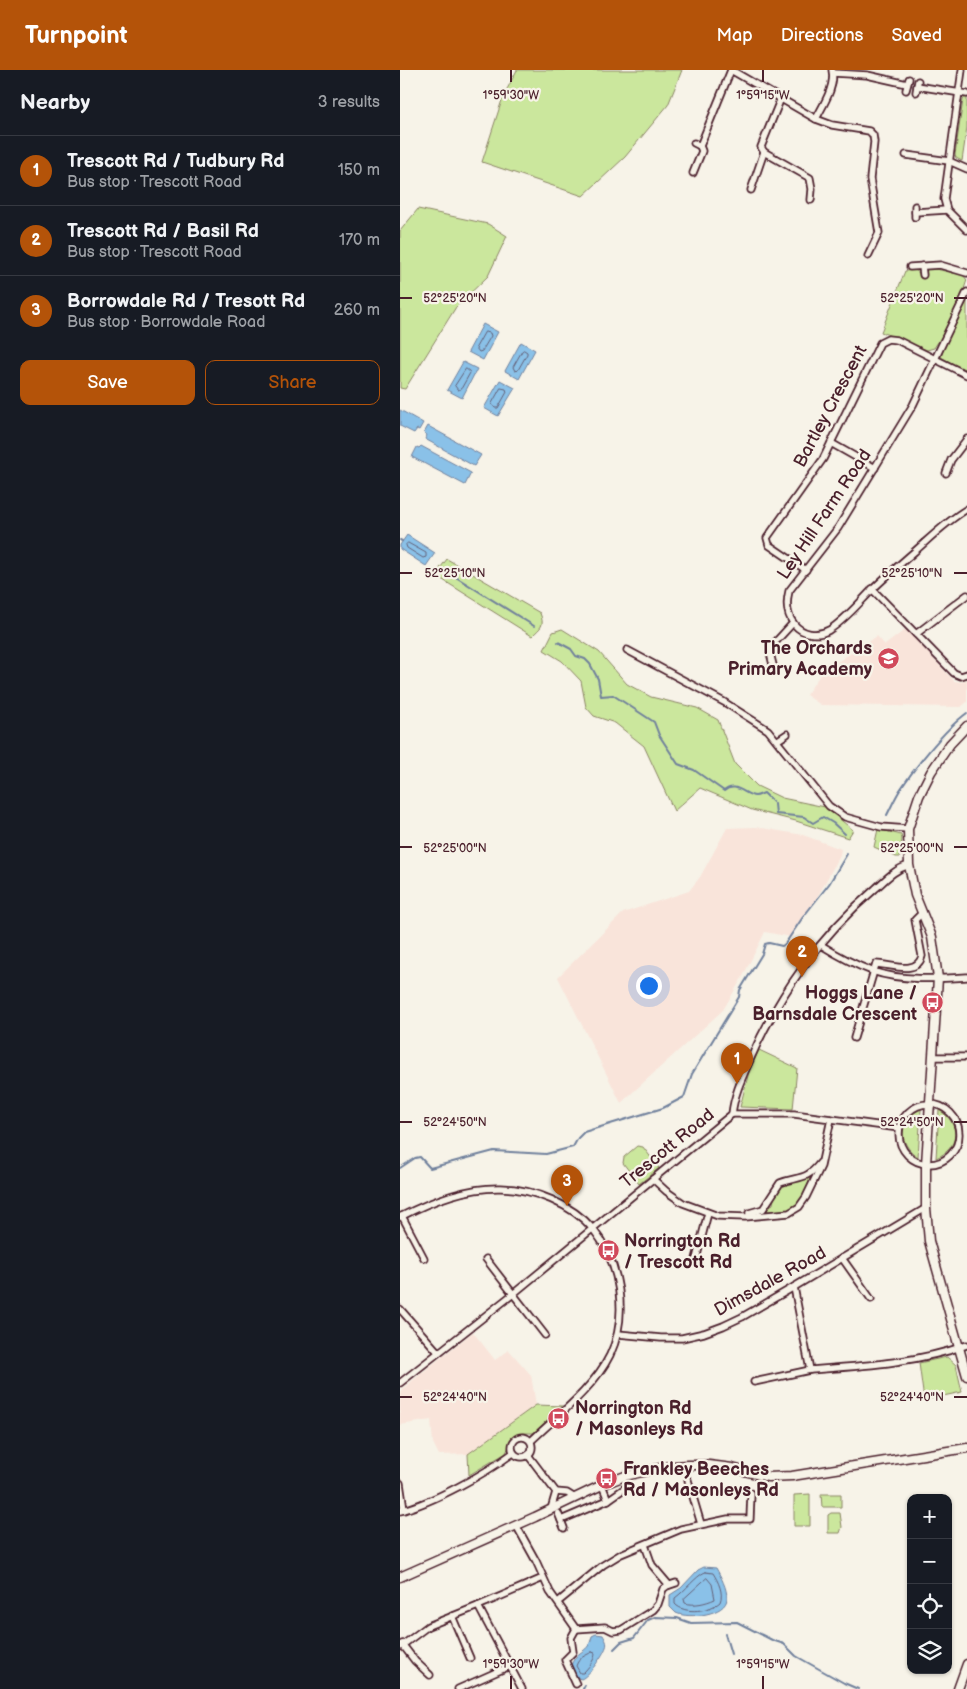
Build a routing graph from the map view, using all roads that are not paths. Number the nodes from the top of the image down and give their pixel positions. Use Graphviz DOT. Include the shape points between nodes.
graph roads {
  1 [pos="731,70"];
  2 [pos="962,70"];
  3 [pos="833,72"];
  4 [pos="907,84"];
  5 [pos="917,86"];
  6 [pos="959,94"];
  7 [pos="967,94"];
  8 [pos="781,98"];
  9 [pos="816,119"];
  10 [pos="913,146"];
  11 [pos="764,152"];
  12 [pos="949,161"];
  13 [pos="967,169"];
  14 [pos="693,173"];
  15 [pos="751,190"];
  16 [pos="811,200"];
  17 [pos="948,210"];
  18 [pos="915,211"];
  19 [pos="967,230"];
  20 [pos="868,256"];
  21 [pos="922,266"];
  22 [pos="910,267"];
  23 [pos="967,273"];
  24 [pos="923,275"];
  25 [pos="967,292"];
  26 [pos="934,359"];
  27 [pos="967,375"];
  28 [pos="967,438"];
  29 [pos="831,443"];
  30 [pos="875,468"];
  31 [pos="946,473"];
  32 [pos="967,509"];
  33 [pos="806,570"];
  34 [pos="872,589"];
  35 [pos="967,595"];
  36 [pos="793,623"];
  37 [pos="916,634"];
  38 [pos="627,650"];
  39 [pos="773,665"];
  40 [pos="967,674"];
  41 [pos="967,726"];
  42 [pos="786,734"];
  43 [pos="778,740"];
  44 [pos="908,829"];
  45 [pos="909,865"];
  46 [pos="922,913"];
  47 [pos="820,945"];
  48 [pos="873,971"];
  49 [pos="967,977"];
  50 [pos="938,978"];
  51 [pos="854,1038"];
  52 [pos="933,1057"];
  53 [pos="967,1057"];
  54 [pos="930,1104"];
  55 [pos="732,1114"];
  56 [pos="831,1119"];
  57 [pos="899,1128"];
  58 [pos="959,1134"];
  59 [pos="967,1135"];
  60 [pos="823,1159"];
  61 [pos="926,1164"];
  62 [pos="653,1179"];
  63 [pos="926,1208"];
  64 [pos="708,1213"];
  65 [pos="401,1216"];
  66 [pos="742,1216"];
  67 [pos="592,1229"];
  68 [pos="424,1258"];
  69 [pos="842,1258"];
  70 [pos="486,1259"];
  71 [pos="695,1263"];
  72 [pos="794,1287"];
  73 [pos="513,1294"];
  74 [pos="871,1299"];
  75 [pos="400,1309"];
  76 [pos="618,1334"];
  77 [pos="546,1335"];
  78 [pos="967,1345"];
  79 [pos="958,1348"];
  80 [pos="438,1352"];
  81 [pos="810,1370"];
  82 [pos="967,1376"];
  83 [pos="754,1382"];
  84 [pos="400,1383"];
  85 [pos="530,1441"];
  86 [pos="967,1448"];
  87 [pos="513,1453"];
  88 [pos="528,1455"];
  89 [pos="688,1480"];
  90 [pos="400,1482"];
  91 [pos="602,1485"];
  92 [pos="628,1486"];
  93 [pos="556,1492"];
  94 [pos="751,1493"];
  95 [pos="575,1498"];
  96 [pos="608,1500"];
  97 [pos="402,1510"];
  98 [pos="554,1511"];
  99 [pos="561,1520"];
  100 [pos="701,1524"];
  101 [pos="516,1525"];
  102 [pos="564,1528"];
  103 [pos="645,1545"];
  104 [pos="400,1577"];
  105 [pos="543,1578"];
  106 [pos="676,1583"];
  107 [pos="669,1585"];
  108 [pos="558,1602"];
  109 [pos="478,1606"];
  110 [pos="452,1616"];
  111 [pos="576,1629"];
  112 [pos="401,1646"];
  113 [pos="470,1658"];
  114 [pos="967,1664"];
  115 [pos="510,1666"];
  116 [pos="430,1675"];
  117 [pos="576,1684"];
  118 [pos="458,1689"];
  119 [pos="522,1689"];
  120 [pos="958,1689"];
  1 -- 8 [label="street"];
  1 -- 14 [label="street" via="697,145 702,151"];
  2 -- 6 [label="street"];
  3 -- 4 [label="street"];
  3 -- 9 [label="street" via="830,92"];
  5 -- 6 [label="street"];
  6 -- 7 [label="street"];
  6 -- 12 [label="street"];
  8 -- 9 [label="street"];
  8 -- 11 [label="street" via="764,136 761,147"];
  9 -- 20 [label="street" via="869,131 873,136 870,179 879,233"];
  10 -- 12 [label="street" via="909,155"];
  11 -- 15 [label="street"];
  11 -- 16 [label="street" via="810,178"];
  12 -- 13 [label="street"];
  12 -- 17 [label="street" via="944,199"];
  17 -- 18 [label="street"];
  17 -- 19 [label="street"];
  21 -- 22 [label="street"];
  21 -- 23 [label="street" via="940,264"];
  21 -- 24 [label="street"];
  25 -- 26 [label="street, Ley Hill Farm Road"];
  26 -- 27 [label="street"];
  26 -- 29 [label="street, Bartley Crescent" via="897,340 888,339 880,343"];
  26 -- 30 [label="street, Ley Hill Farm Road" via="913,405"];
  28 -- 31 [label="street" via="950,460"];
  29 -- 30 [label="street"];
  29 -- 33 [label="street, Bartley Crescent" via="767,538 768,545"];
  30 -- 33 [label="street, Ley Hill Farm Road" via="838,528"];
  32 -- 34 [label="street"];
  33 -- 36 [label="street, Ley Hill Farm Road" via="789,592 788,614"];
  34 -- 36 [label="street" via="828,631 808,634"];
  34 -- 37 [label="street"];
  35 -- 37 [label="street"];
  36 -- 39 [label="street" via="769,649"];
  37 -- 40 [label="street" via="954,673"];
  38 -- 43 [label="street" via="724,702"];
  41 -- 44 [label="street" via="931,772"];
  42 -- 43 [label="street"];
  43 -- 44 [label="street" via="829,806 844,817 881,827"];
  44 -- 45 [label="street"];
  45 -- 46 [label="street"];
  45 -- 47 [label="street, Trescott Road" via="900,868 861,901"];
  46 -- 48 [label="street" via="915,920 922,956 916,966 876,964"];
  46 -- 50 [label="street" via="932,937"];
  47 -- 48 [label="street"];
  47 -- 55 [label="street, Trescott Road" via="787,989 756,1047 737,1092"];
  48 -- 50 [label="street" via="906,978"];
  48 -- 51 [label="street"];
  49 -- 50 [label="street"];
  50 -- 52 [label="street"];
  52 -- 53 [label="street"];
  52 -- 54 [label="street"];
  54 -- 57 [label="street" via="917,1106 908,1112"];
  54 -- 58 [label="street" via="951,1114"];
  54 -- 61 [label="street"];
  55 -- 56 [label="street" via="794,1114"];
  55 -- 62 [label="street, Trescott Road"];
  56 -- 57 [label="street"];
  56 -- 60 [label="street"];
  57 -- 61 [label="street" via="899,1141 904,1151 912,1160"];
  58 -- 59 [label="street"];
  58 -- 61 [label="street" via="956,1148 949,1157"];
  60 -- 66 [label="street" via="805,1177 780,1183 763,1208"];
  60 -- 66 [label="street" via="799,1207 789,1213"];
  61 -- 63 [label="street"];
  62 -- 64 [label="street" via="683,1203"];
  62 -- 67 [label="street, Trescott Road"];
  63 -- 69 [label="street, Dimsdale Road"];
  63 -- 79 [label="street" via="929,1241"];
  64 -- 66 [label="street"];
  64 -- 71 [label="street"];
  65 -- 67 [label="street" via="440,1200 482,1189 501,1188 542,1196 578,1216"];
  65 -- 68 [label="street"];
  67 -- 73 [label="street, Trescott Road"];
  67 -- 76 [label="street" via="614,1267 620,1302"];
  69 -- 72 [label="street, Dimsdale Road"];
  69 -- 74 [label="street"];
  70 -- 73 [label="street"];
  72 -- 76 [label="street, Dimsdale Road" via="742,1317 704,1333 682,1338"];
  72 -- 81 [label="street"];
  73 -- 77 [label="street"];
  73 -- 80 [label="street, Trescott Road"];
  75 -- 80 [label="street"];
  76 -- 85 [label="street" via="602,1369 574,1401"];
  78 -- 79 [label="street"];
  79 -- 81 [label="street" via="880,1364"];
  79 -- 82 [label="street"];
  80 -- 84 [label="street, Trescott Road"];
  81 -- 83 [label="street"];
  85 -- 87 [label="street" via="526,1437 517,1438 511,1446"];
  85 -- 88 [label="street" via="532,1447"];
  86 -- 91 [label="street" via="780,1477 722,1466 687,1465 647,1471"];
  87 -- 88 [label="street" via="520,1457"];
  87 -- 97 [label="street" via="454,1488"];
  88 -- 93 [label="street"];
  89 -- 100 [label="street"];
  90 -- 97 [label="street"];
  91 -- 95 [label="street"];
  91 -- 96 [label="street"];
  92 -- 96 [label="street"];
  93 -- 95 [label="street"];
  93 -- 98 [label="street"];
  94 -- 100 [label="street" via="750,1519"];
  95 -- 98 [label="street"];
  96 -- 99 [label="street"];
  98 -- 99 [label="street"];
  98 -- 101 [label="street"];
  99 -- 102 [label="street"];
  100 -- 103 [label="street" via="675,1531"];
  101 -- 104 [label="street"];
  101 -- 105 [label="street"];
  103 -- 107 [label="street" via="652,1565"];
  103 -- 108 [label="street" via="608,1562"];
  105 -- 108 [label="street"];
  105 -- 109 [label="street"];
  106 -- 107 [label="street"];
  107 -- 111 [label="street" via="663,1589 653,1610 621,1630 605,1627"];
  108 -- 111 [label="street"];
  109 -- 110 [label="street"];
  109 -- 115 [label="street"];
  110 -- 112 [label="street" via="428,1626"];
  110 -- 113 [label="street"];
  111 -- 117 [label="street" via="571,1638 573,1652 564,1660"];
  112 -- 116 [label="street"];
  114 -- 120 [label="street"];
  115 -- 118 [label="street"];
  115 -- 119 [label="street"];
}
